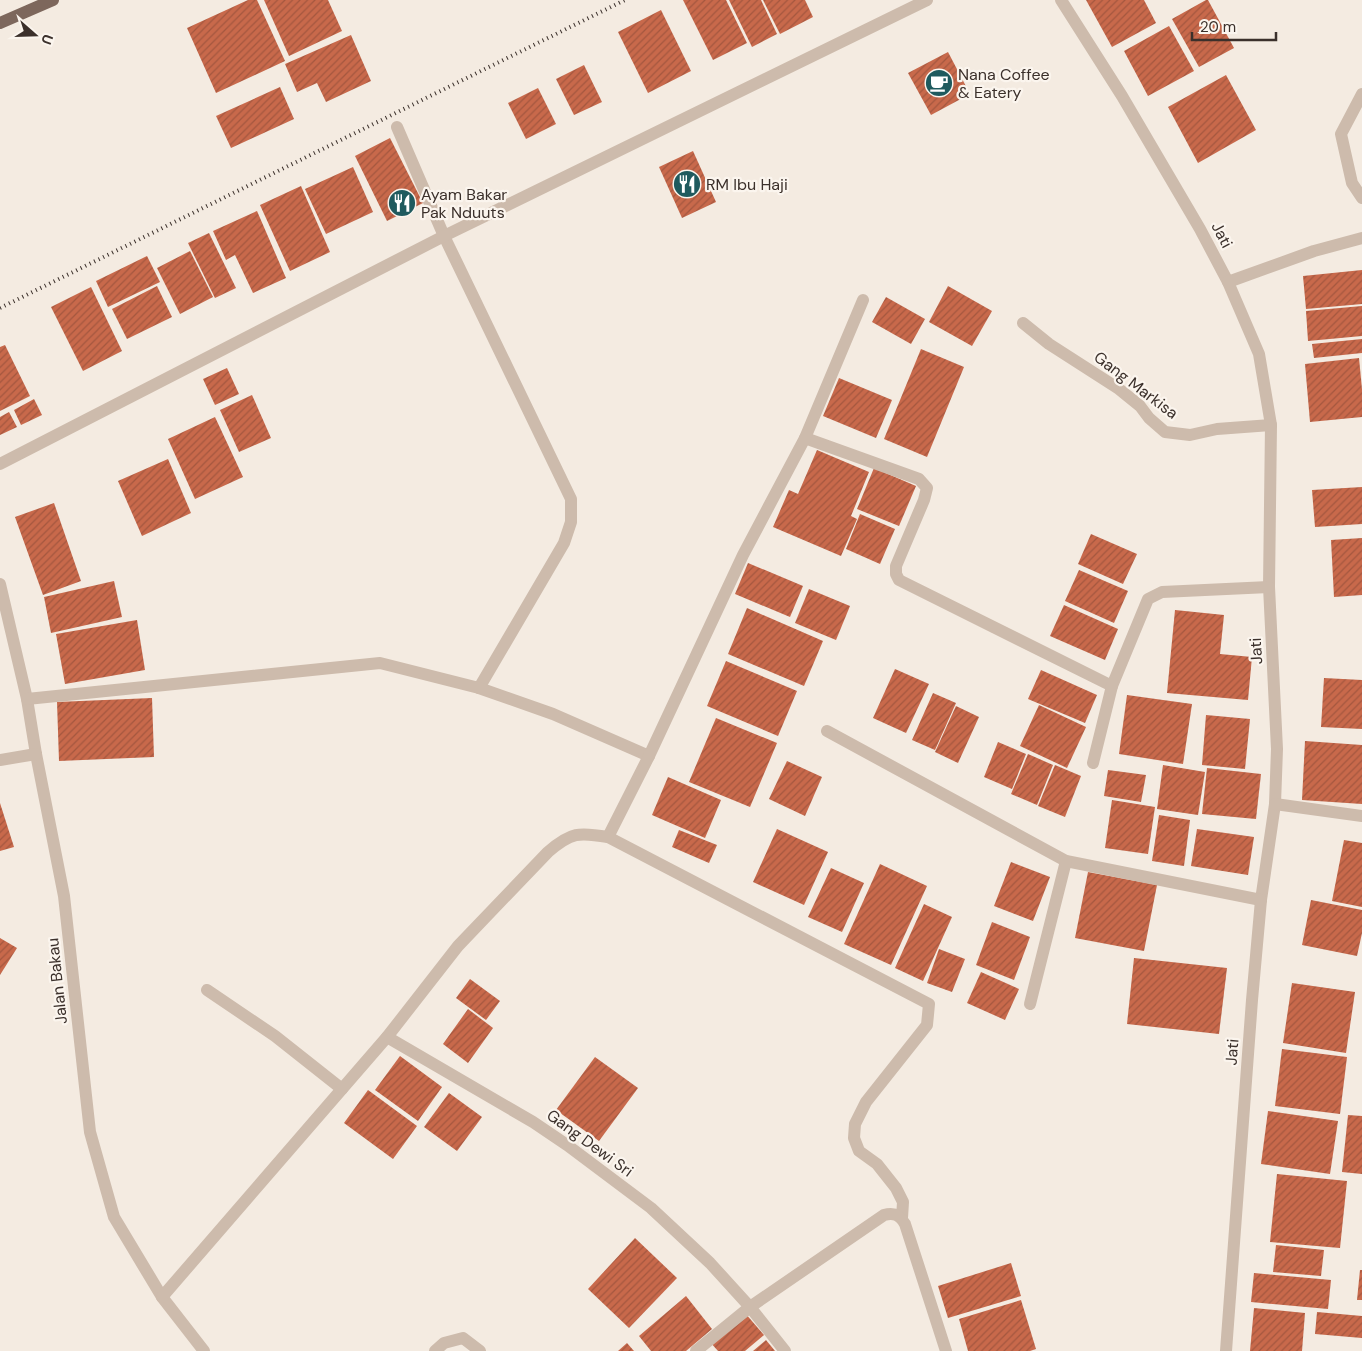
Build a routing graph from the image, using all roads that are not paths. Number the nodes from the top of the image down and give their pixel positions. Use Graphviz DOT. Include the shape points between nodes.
graph roads {
  1 [pos="53,0"];
  2 [pos="926,0"];
  3 [pos="1061,0"];
  4 [pos="0,23"];
  5 [pos="1362,94"];
  6 [pos="397,127"];
  7 [pos="1362,198"];
  8 [pos="444,236"];
  9 [pos="1362,238"];
  10 [pos="1228,282"];
  11 [pos="863,300"];
  12 [pos="1023,323"];
  13 [pos="1271,425"];
  14 [pos="805,438"];
  15 [pos="0,464"];
  16 [pos="0,584"];
  17 [pos="1270,587"];
  18 [pos="1112,686"];
  19 [pos="479,688"];
  20 [pos="27,699"];
  21 [pos="827,731"];
  22 [pos="36,754"];
  23 [pos="649,756"];
  24 [pos="0,760"];
  25 [pos="1093,763"];
  26 [pos="1275,804"];
  27 [pos="1362,816"];
  28 [pos="608,837"];
  29 [pos="1066,861"];
  30 [pos="1261,900"];
  31 [pos="207,990"];
  32 [pos="1030,1004"];
  33 [pos="387,1036"];
  34 [pos="342,1089"];
  35 [pos="902,1218"];
  36 [pos="162,1297"];
  37 [pos="750,1307"];
  38 [pos="201,1350"];
  39 [pos="435,1351"];
  40 [pos="480,1351"];
  41 [pos="696,1351"];
  42 [pos="786,1351"];
  43 [pos="946,1351"];
  44 [pos="1226,1351"];
  1 -- 4 [label="main road"];
  2 -- 8 [label="street"];
  3 -- 10 [label="street, Jati" via="1122,96"];
  5 -- 7 [label="street" via="1341,134 1352,183"];
  6 -- 8 [label="street"];
  8 -- 15 [label="street"];
  8 -- 19 [label="street" via="571,499 571,522 564,543"];
  9 -- 10 [label="street" via="1314,251"];
  10 -- 13 [label="street, Jati" via="1259,354"];
  11 -- 14 [label="street"];
  12 -- 13 [label="street, Gang Markisa" via="1119,389 1166,432 1190,435 1217,429"];
  13 -- 17 [label="street, Jati"];
  14 -- 18 [label="street" via="919,479 926,488 896,566 899,580"];
  14 -- 23 [label="street" via="742,555"];
  16 -- 20 [label="street, Jalan Bakau"];
  17 -- 18 [label="street" via="1162,592 1148,599"];
  17 -- 26 [label="street, Jati" via="1277,749"];
  18 -- 25 [label="street"];
  19 -- 20 [label="street" via="380,663"];
  19 -- 23 [label="street" via="553,714"];
  20 -- 22 [label="street, Jalan Bakau"];
  21 -- 29 [label="street"];
  22 -- 24 [label="street"];
  22 -- 36 [label="street, Jalan Bakau" via="64,896 90,1132 114,1217"];
  23 -- 28 [label="street"];
  26 -- 27 [label="street"];
  26 -- 30 [label="street, Jati"];
  28 -- 33 [label="street" via="587,833 560,841 458,946"];
  28 -- 35 [label="street" via="929,1004 927,1025 866,1102 855,1124 854,1138 860,1151 877,1164 903,1202"];
  29 -- 30 [label="street"];
  29 -- 32 [label="street"];
  30 -- 44 [label="street, Jati"];
  31 -- 34 [label="street" via="275,1036"];
  33 -- 34 [label="street"];
  33 -- 37 [label="street, Gang Dewi Sri" via="567,1145 651,1208 710,1263"];
  34 -- 36 [label="street"];
  35 -- 37 [label="street" via="894,1214 884,1215"];
  35 -- 43 [label="street"];
  36 -- 38 [label="street, Jalan Bakau"];
  37 -- 41 [label="street"];
  37 -- 42 [label="street, Gang Dewi Sri"];
  39 -- 40 [label="street" via="444,1343 463,1338"];
}
